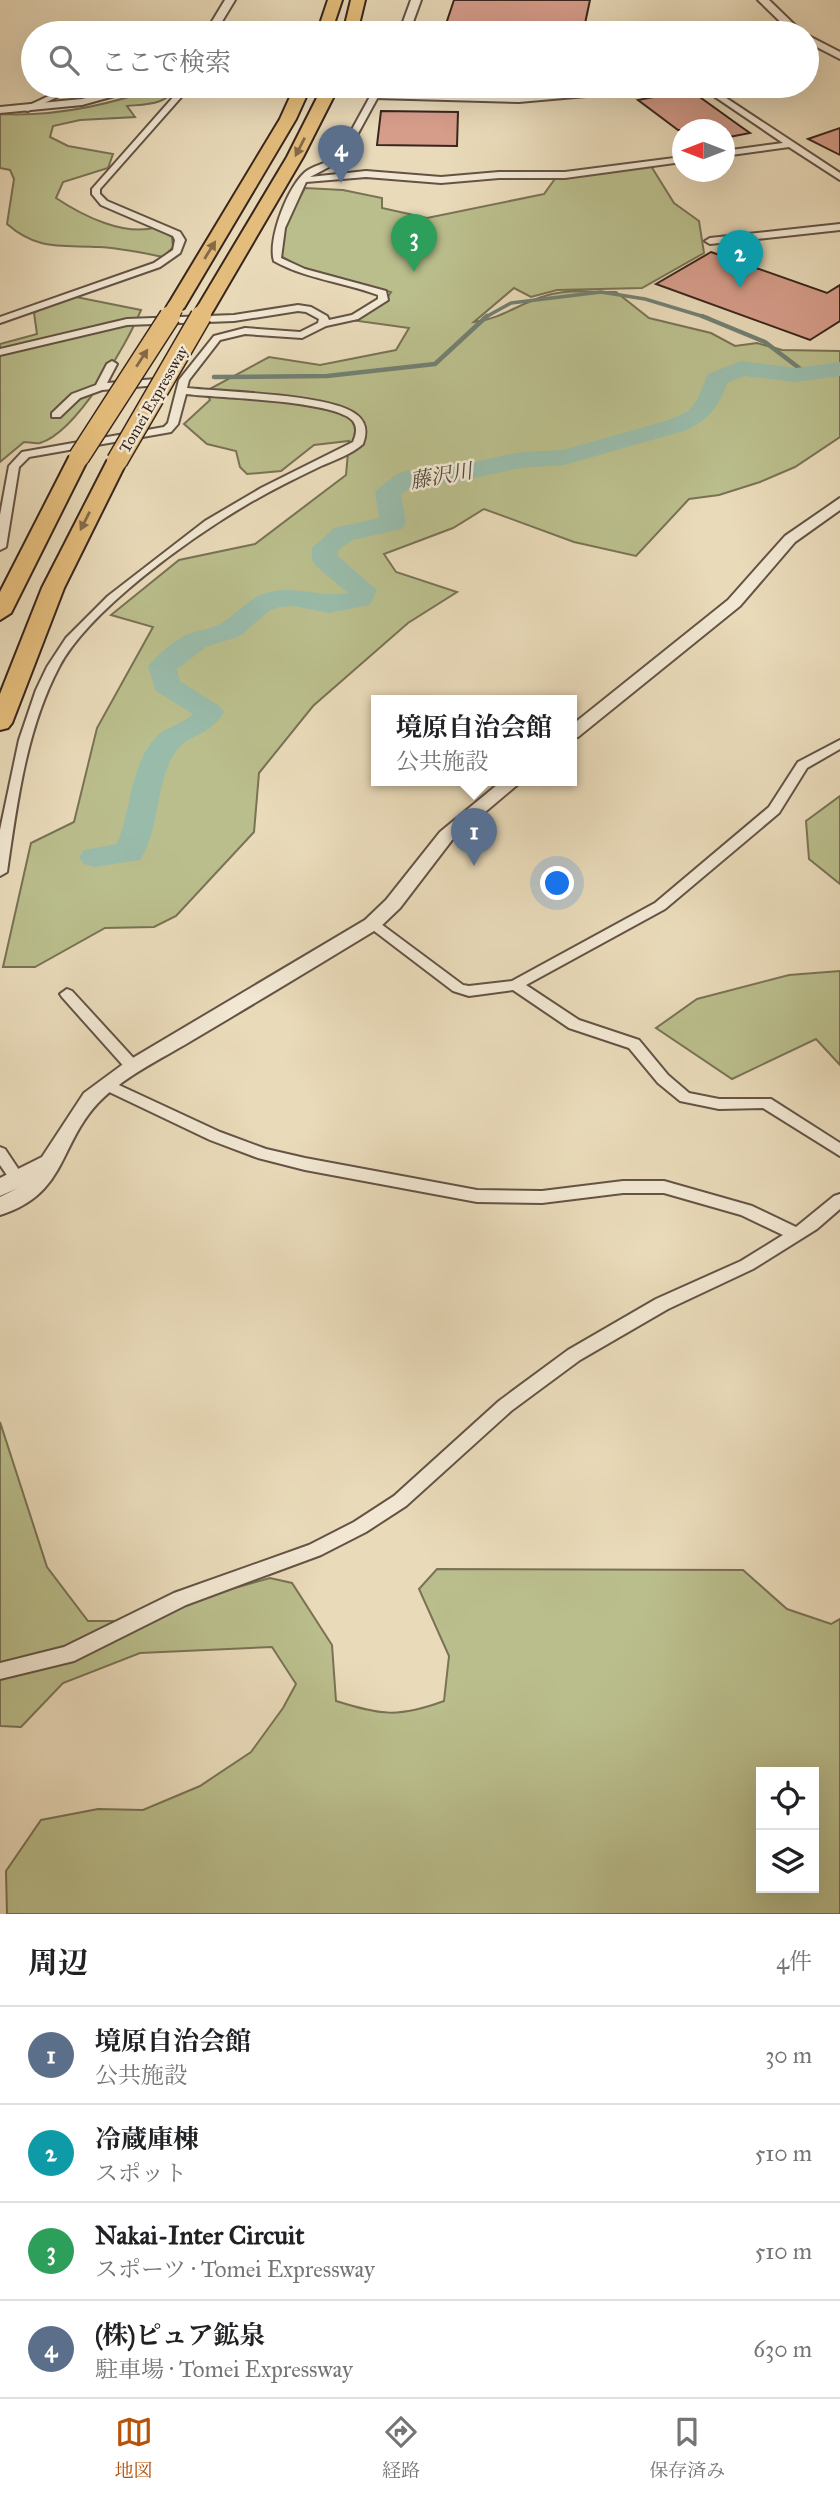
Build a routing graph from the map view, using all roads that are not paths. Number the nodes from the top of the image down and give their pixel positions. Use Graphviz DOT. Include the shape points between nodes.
graph roads {
  1 [pos="230,0"];
  2 [pos="335,0"];
  3 [pos="358,0"];
  4 [pos="416,0"];
  5 [pos="763,0"];
  6 [pos="217,21"];
  7 [pos="328,21"];
  8 [pos="353,21"];
  9 [pos="410,21"];
  10 [pos="786,21"];
  11 [pos="819,46"];
  12 [pos="827,51"];
  13 [pos="819,53"];
  14 [pos="840,56"];
  15 [pos="49,98"];
  16 [pos="98,98"];
  17 [pos="176,98"];
  18 [pos="298,98"];
  19 [pos="325,98"];
  20 [pos="373,98"];
  21 [pos="503,98"];
  22 [pos="530,98"];
  23 [pos="721,98"];
  24 [pos="25,109"];
  25 [pos="0,110"];
  26 [pos="791,144"];
  27 [pos="735,152"];
  28 [pos="672,161"];
  29 [pos="840,177"];
  30 [pos="304,180"];
  31 [pos="840,226"];
  32 [pos="710,241"];
  33 [pos="175,308"];
  34 [pos="0,320"];
  35 [pos="323,324"];
  36 [pos="0,352"];
  37 [pos="112,364"];
  38 [pos="184,385"];
  39 [pos="100,387"];
  40 [pos="56,415"];
  41 [pos="79,457"];
  42 [pos="840,503"];
  43 [pos="0,547"];
  44 [pos="0,613"];
  45 [pos="0,723"];
  46 [pos="577,729"];
  47 [pos="840,744"];
  48 [pos="507,786"];
  49 [pos="0,872"];
  50 [pos="372,924"];
  51 [pos="515,985"];
  52 [pos="67,994"];
  53 [pos="133,1067"];
  54 [pos="108,1085"];
  55 [pos="840,1150"];
  56 [pos="0,1153"];
  57 [pos="49,1163"];
  58 [pos="9,1184"];
  59 [pos="840,1200"];
  60 [pos="0,1207"];
  61 [pos="796,1234"];
  62 [pos="0,1671"];
  1 -- 6 [label="street"];
  2 -- 7 [label="highway"];
  3 -- 8 [label="highway"];
  4 -- 9 [label="street"];
  5 -- 10 [label="street"];
  11 -- 12 [label="street"];
  12 -- 13 [label="street"];
  12 -- 14 [label="street"];
  15 -- 24 [label="street"];
  16 -- 24 [label="street"];
  17 -- 34 [label="street" via="96,194 104,203 177,234 177,251 157,265"];
  33 -- 18 [label="highway, Tomei Expressway, one-way"];
  19 -- 45 [label="highway, Tomei Expressway, one-way, bridge" via="117,461 53,588"];
  20 -- 30 [label="street" via="343,155"];
  21 -- 22 [label="street"];
  23 -- 26 [label="street"];
  24 -- 25 [label="street"];
  26 -- 27 [label="street"];
  26 -- 29 [label="street"];
  28 -- 30 [label="street" via="565,175 441,180 366,174"];
  30 -- 35 [label="street" via="283,221 277,258 297,269 383,293 383,300 363,312"];
  31 -- 32 [label="street"];
  41 -- 33 [label="highway, Tomei Expressway, one-way, bridge"];
  35 -- 36 [label="street" via="324,318 317,313 298,308 234,318 127,322"];
  35 -- 38 [label="street" via="302,335 226,334 217,338"];
  37 -- 39 [label="street"];
  38 -- 39 [label="street"];
  38 -- 43 [label="street" via="167,430 40,450 19,459"];
  38 -- 49 [label="street" via="332,407 355,418 363,434 358,444 259,493 181,544 94,612 71,637 52,668 28,737"];
  39 -- 40 [label="street" via="76,396"];
  41 -- 44 [label="highway, Tomei Expressway"];
  42 -- 46 [label="street" via="790,539 734,603"];
  47 -- 51 [label="street" via="808,759 774,810 660,906"];
  48 -- 50 [label="street" via="446,836"];
  50 -- 51 [label="street" via="458,988 479,991"];
  50 -- 53 [label="street"];
  51 -- 55 [label="street" via="574,1024 634,1044 685,1097 719,1104 766,1103"];
  52 -- 53 [label="street"];
  53 -- 54 [label="street"];
  54 -- 57 [label="street" via="91,1098"];
  54 -- 61 [label="street" via="215,1136 305,1164 477,1196 542,1197 664,1187 746,1210"];
  56 -- 58 [label="street"];
  57 -- 58 [label="street"];
  57 -- 60 [label="street" via="44,1178"];
  59 -- 61 [label="street"];
  61 -- 62 [label="street" via="747,1265 662,1304 574,1355 505,1406 400,1501 360,1527 315,1550 180,1599 67,1655"];
}
